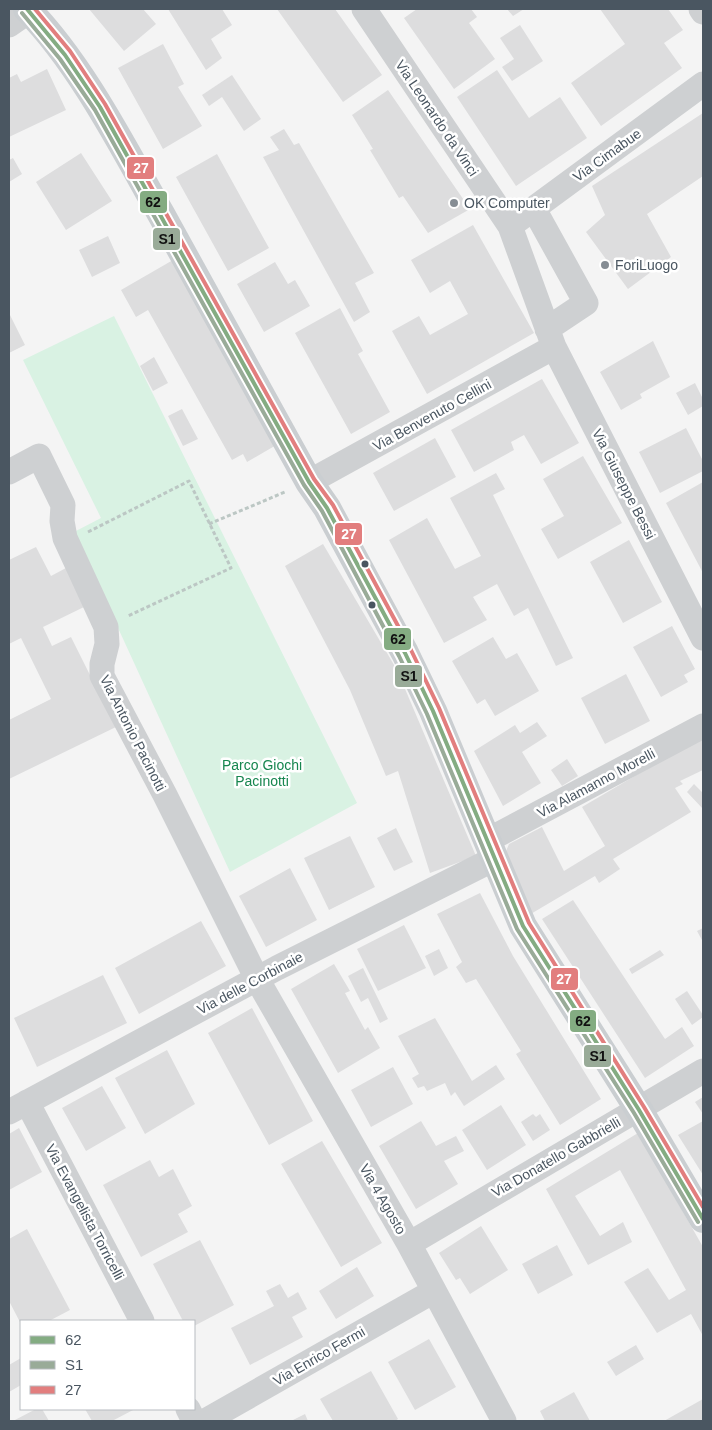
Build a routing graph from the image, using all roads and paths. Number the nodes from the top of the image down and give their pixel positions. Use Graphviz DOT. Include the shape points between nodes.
graph roads {
  1 [pos="364,9"];
  2 [pos="24,13"];
  3 [pos="703,84"];
  4 [pos="534,209"];
  5 [pos="510,226"];
  6 [pos="550,338"];
  7 [pos="9,472"];
  8 [pos="309,482"];
  9 [pos="209,524"];
  10 [pos="68,543"];
  11 [pos="106,627"];
  12 [pos="703,638"];
  13 [pos="703,726"];
  14 [pos="491,849"];
  15 [pos="256,979"];
  16 [pos="703,1071"];
  17 [pos="18,1107"];
  18 [pos="639,1110"];
  19 [pos="703,1219"];
  20 [pos="409,1244"];
  21 [pos="434,1291"];
  22 [pos="141,1320"];
  23 [pos="205,1421"];
  24 [pos="504,1421"];
  1 -- 5 [label="street, Via Leonardo da Vinci"];
  2 -- 8 [label="main road" via="64,54 108,123"];
  3 -- 4 [label="street, Via Cimabue"];
  4 -- 5 [label="street, Via Cimabue"];
  4 -- 6 [label="street, Via Benvenuto Cellini" via="586,303"];
  5 -- 6 [label="street, Via Leonardo da Vinci"];
  6 -- 8 [label="street, Via Benvenuto Cellini"];
  6 -- 12 [label="street, Via Giuseppe Bessi"];
  7 -- 10 [label="street, Via Antonio Pacinotti" via="39,456 63,505 63,530"];
  8 -- 9 [label="path"];
  8 -- 14 [label="main road" via="327,508 405,653"];
  9 -- 10 [label="path" via="189,480"];
  9 -- 11 [label="path" via="230,568"];
  10 -- 11 [label="street, Via Antonio Pacinotti"];
  11 -- 15 [label="street, Via Antonio Pacinotti" via="102,676"];
  13 -- 14 [label="street, Via Alamanno Morelli"];
  14 -- 15 [label="street, Via delle Corbinaie"];
  14 -- 18 [label="main road" via="523,926"];
  15 -- 17 [label="street, Via delle Corbinaie"];
  15 -- 20 [label="street, Via 4 Agosto"];
  16 -- 18 [label="street, Via Donatello Gabbrielli"];
  17 -- 22 [label="street, Via Evangelista Torricelli"];
  18 -- 19 [label="main road"];
  18 -- 20 [label="street, Via Donatello Gabbrielli"];
  20 -- 21 [label="street, Via 4 Agosto"];
  21 -- 23 [label="street, Via Enrico Fermi"];
  21 -- 24 [label="street, Via 4 Agosto"];
}
